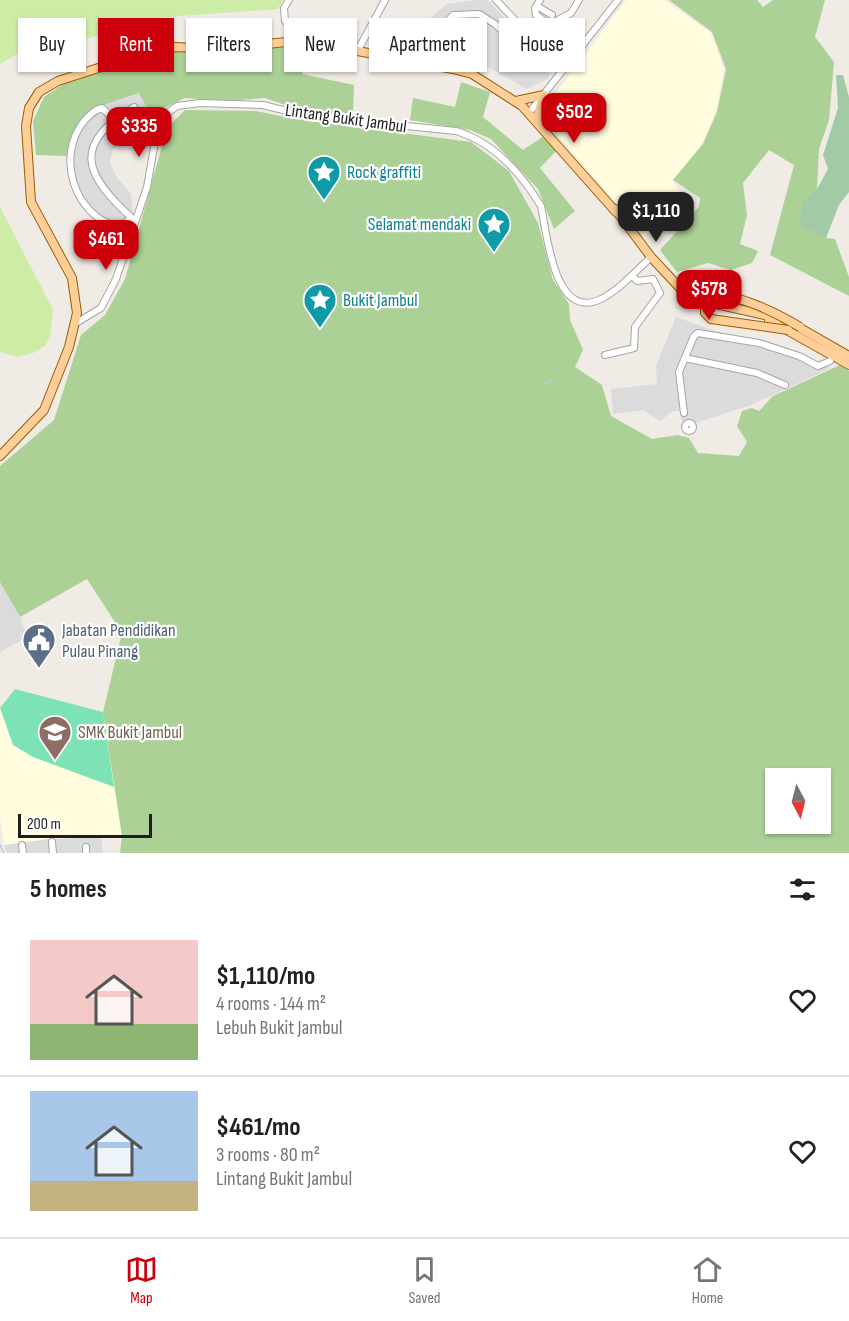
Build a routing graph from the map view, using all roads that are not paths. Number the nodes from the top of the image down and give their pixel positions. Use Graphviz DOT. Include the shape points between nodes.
graph roads {
  1 [pos="289,0"];
  2 [pos="385,0"];
  3 [pos="496,0"];
  4 [pos="579,0"];
  5 [pos="618,0"];
  6 [pos="539,3"];
  7 [pos="552,15"];
  8 [pos="509,16"];
  9 [pos="285,18"];
  10 [pos="450,18"];
  11 [pos="484,18"];
  12 [pos="540,18"];
  13 [pos="562,18"];
  14 [pos="487,20"];
  15 [pos="497,26"];
  16 [pos="585,44"];
  17 [pos="358,50"];
  18 [pos="558,72"];
  19 [pos="563,72"];
  20 [pos="558,78"];
  21 [pos="544,95"];
  22 [pos="516,101"];
  23 [pos="134,107"];
  24 [pos="529,113"];
  25 [pos="114,120"];
  26 [pos="544,128"];
  27 [pos="134,219"];
  28 [pos="651,258"];
  29 [pos="632,275"];
  30 [pos="680,288"];
  31 [pos="76,323"];
  32 [pos="800,327"];
  33 [pos="788,330"];
  34 [pos="605,355"];
  35 [pos="832,355"];
  36 [pos="849,356"];
  37 [pos="685,358"];
  38 [pos="849,365"];
  39 [pos="785,385"];
  40 [pos="687,424"];
  41 [pos="0,456"];
  42 [pos="52,842"];
  43 [pos="22,845"];
  44 [pos="23,853"];
  45 [pos="53,853"];
  1 -- 9 [label="street" via="284,8"];
  2 -- 17 [label="street"];
  3 -- 8 [label="street"];
  4 -- 13 [label="street"];
  5 -- 16 [label="street"];
  6 -- 7 [label="street"];
  6 -- 12 [label="street" via="536,15"];
  8 -- 15 [label="street"];
  10 -- 11 [label="street" via="475,12"];
  14 -- 15 [label="street"];
  17 -- 22 [label="main road" via="472,74"];
  17 -- 31 [label="main road" via="297,42 220,49 174,47 58,81 39,92 29,108 26,126 31,202 72,278"];
  18 -- 20 [label="street"];
  19 -- 20 [label="street"];
  20 -- 21 [label="street"];
  21 -- 22 [label="main road"];
  21 -- 24 [label="street"];
  21 -- 26 [label="main road" via="538,114"];
  22 -- 24 [label="main road"];
  23 -- 25 [label="street"];
  24 -- 26 [label="main road"];
  25 -- 27 [label="street" via="96,137 92,169 100,184"];
  25 -- 27 [label="street" via="102,108 92,112 80,127 69,158 72,178 88,208 106,222 118,227"];
  26 -- 28 [label="main road" via="606,197"];
  27 -- 29 [label="street, Lintang Bukit Jambul" via="147,187 154,137 169,110 188,103 263,105 307,116 456,131 471,136 496,151 541,206 556,272 568,296 579,301 598,300"];
  27 -- 31 [label="street, Lintang Bukit Jambul" via="106,301 95,314"];
  28 -- 29 [label="street, Lintang Bukit Jambul"];
  28 -- 30 [label="main road"];
  29 -- 34 [label="street" via="637,281 653,279 660,293 635,327 634,348"];
  30 -- 32 [label="main road" via="707,302 773,316"];
  30 -- 33 [label="main road" via="692,300 764,318"];
  31 -- 41 [label="main road" via="44,410"];
  32 -- 33 [label="main road, bridge" via="774,311 718,294 705,300 705,313 711,319"];
  32 -- 36 [label="main road"];
  33 -- 35 [label="main road"];
  35 -- 37 [label="street" via="830,361 818,366 759,343 705,333 694,336"];
  35 -- 38 [label="main road"];
  37 -- 39 [label="street" via="757,373"];
  37 -- 40 [label="street" via="678,375"];
  42 -- 45 [label="street"];
  43 -- 44 [label="street"];
}
